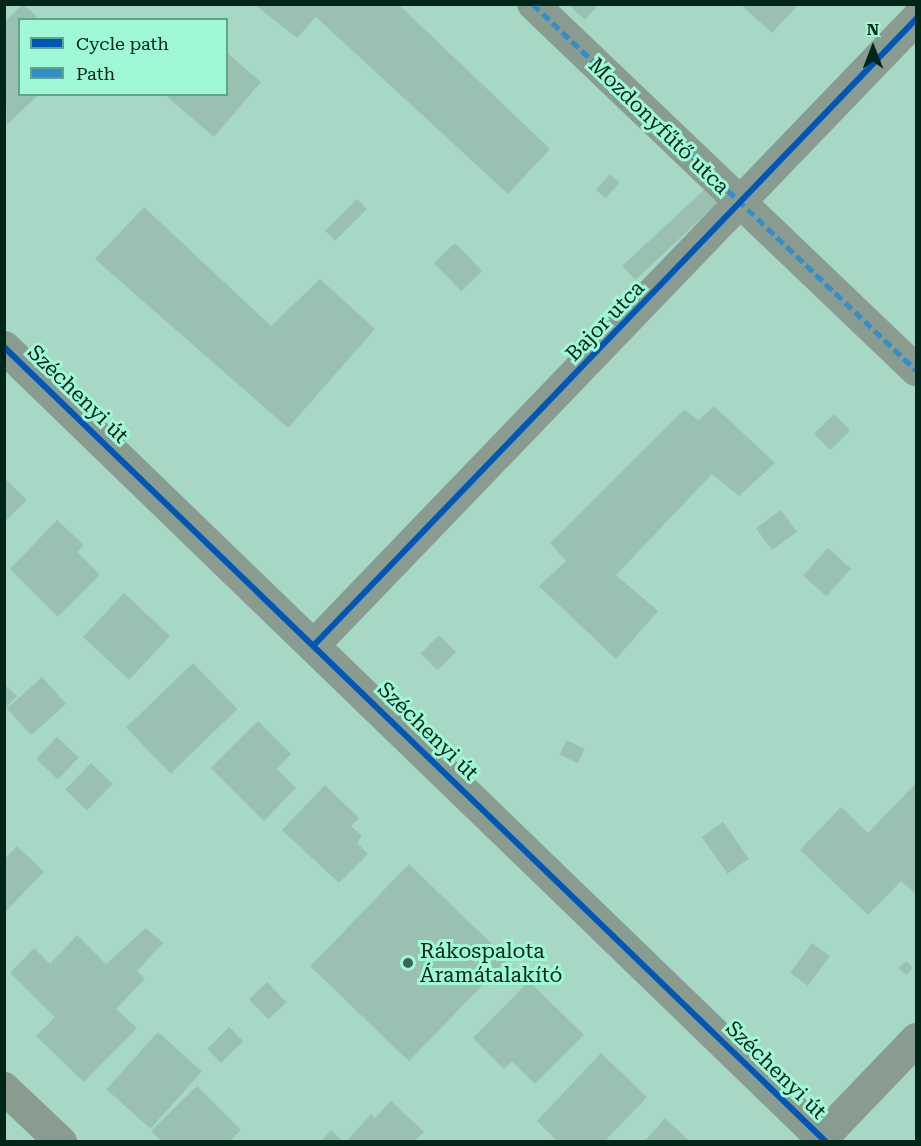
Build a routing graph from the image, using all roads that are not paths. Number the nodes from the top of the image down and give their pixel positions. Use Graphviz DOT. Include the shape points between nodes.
graph roads {
  1 [pos="533,4"];
  2 [pos="916,19"];
  3 [pos="741,204"];
  4 [pos="4,347"];
  5 [pos="916,370"];
  6 [pos="315,644"];
  7 [pos="916,1039"];
  8 [pos="4,1088"];
  9 [pos="824,1139"];
  10 [pos="62,1142"];
  1 -- 3 [label="street, Mozdonyfűtő utca"];
  2 -- 3 [label="street, Bajor utca"];
  3 -- 5 [label="street, Mozdonyfűtő utca"];
  3 -- 6 [label="street, Bajor utca"];
  4 -- 6 [label="street, Széchenyi út"];
  6 -- 9 [label="street, Széchenyi út"];
  7 -- 9 [label="street"];
  8 -- 10 [label="street"];
}
